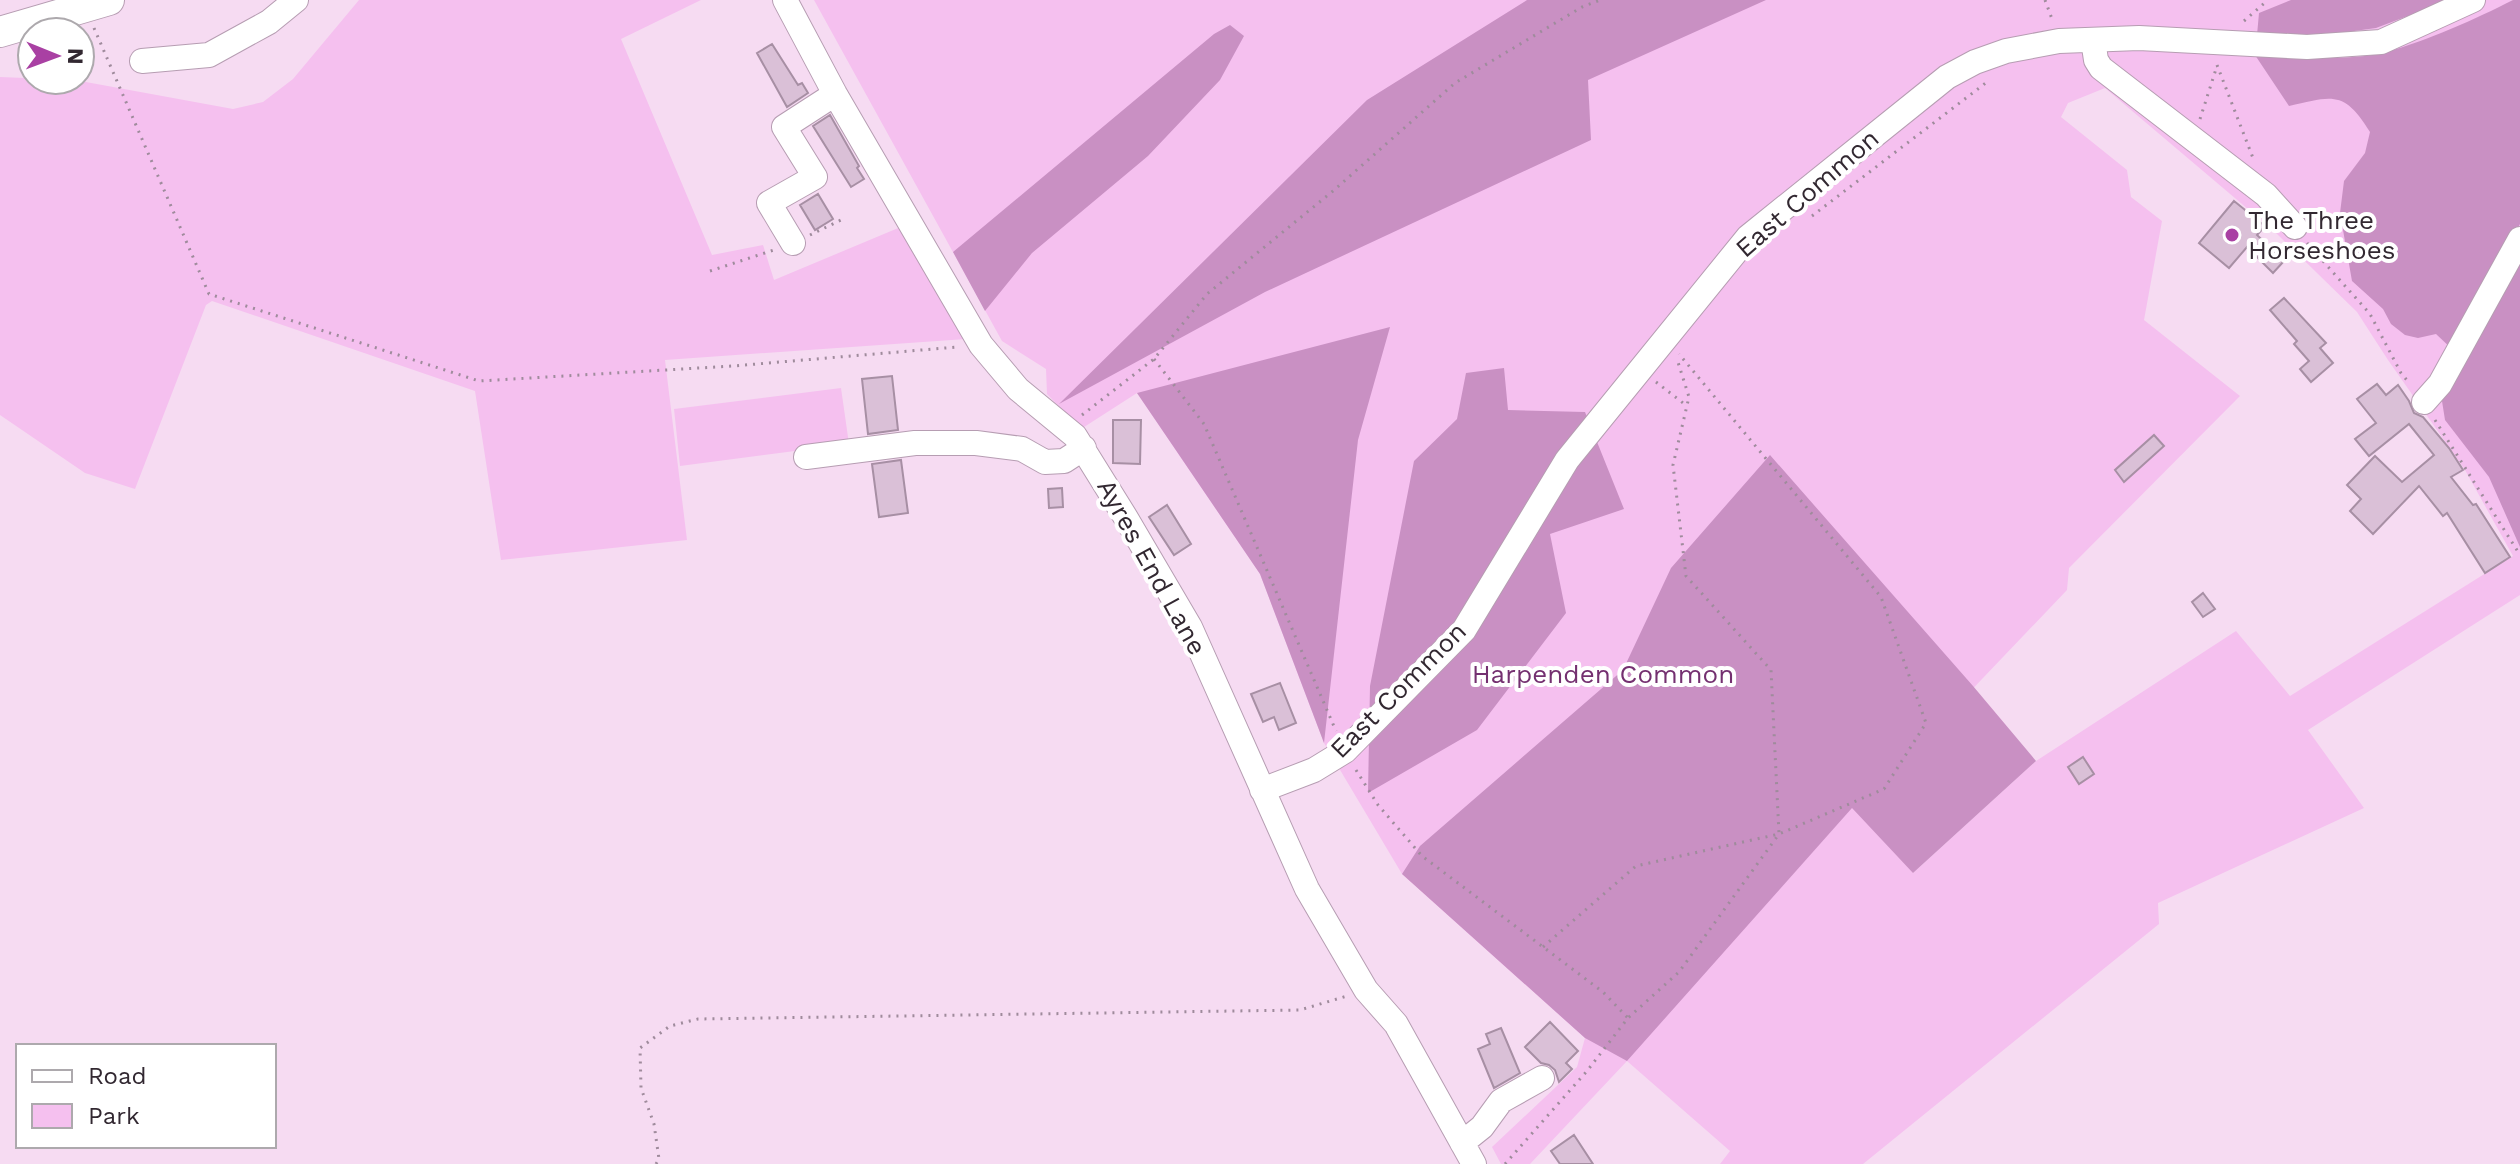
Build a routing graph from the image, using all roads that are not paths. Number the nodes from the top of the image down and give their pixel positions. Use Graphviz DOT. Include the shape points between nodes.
graph roads {
  1 [pos="296,0"];
  2 [pos="785,0"];
  3 [pos="2473,0"];
  4 [pos="98,4"];
  5 [pos="0,32"];
  6 [pos="2093,40"];
  7 [pos="142,61"];
  8 [pos="835,94"];
  9 [pos="2295,227"];
  10 [pos="2520,239"];
  11 [pos="793,243"];
  12 [pos="2424,402"];
  13 [pos="1084,448"];
  14 [pos="806,457"];
  15 [pos="1262,790"];
  16 [pos="1542,1078"];
  17 [pos="1468,1154"];
  1 -- 7 [label="street" via="269,22 209,55"];
  2 -- 8 [label="street, Ayres End Lane"];
  3 -- 6 [label="street, East Common" via="2381,42 2307,47"];
  4 -- 5 [label="main road"];
  6 -- 9 [label="street" via="2101,68 2266,195"];
  6 -- 15 [label="street, East Common" via="2006,51 1947,77 1748,237 1567,460 1464,630 1345,751 1314,770"];
  8 -- 11 [label="street" via="784,127 815,177 769,203"];
  8 -- 13 [label="street, Ayres End Lane" via="981,345 1018,389"];
  10 -- 12 [label="street" via="2440,384"];
  13 -- 14 [label="street" via="1064,461 1045,462 1022,449 976,443 915,443"];
  13 -- 15 [label="street, Ayres End Lane" via="1190,627"];
  15 -- 17 [label="street, Ayres End Lane" via="1307,889 1366,990 1396,1024"];
  16 -- 17 [label="street" via="1501,1101"];
}
